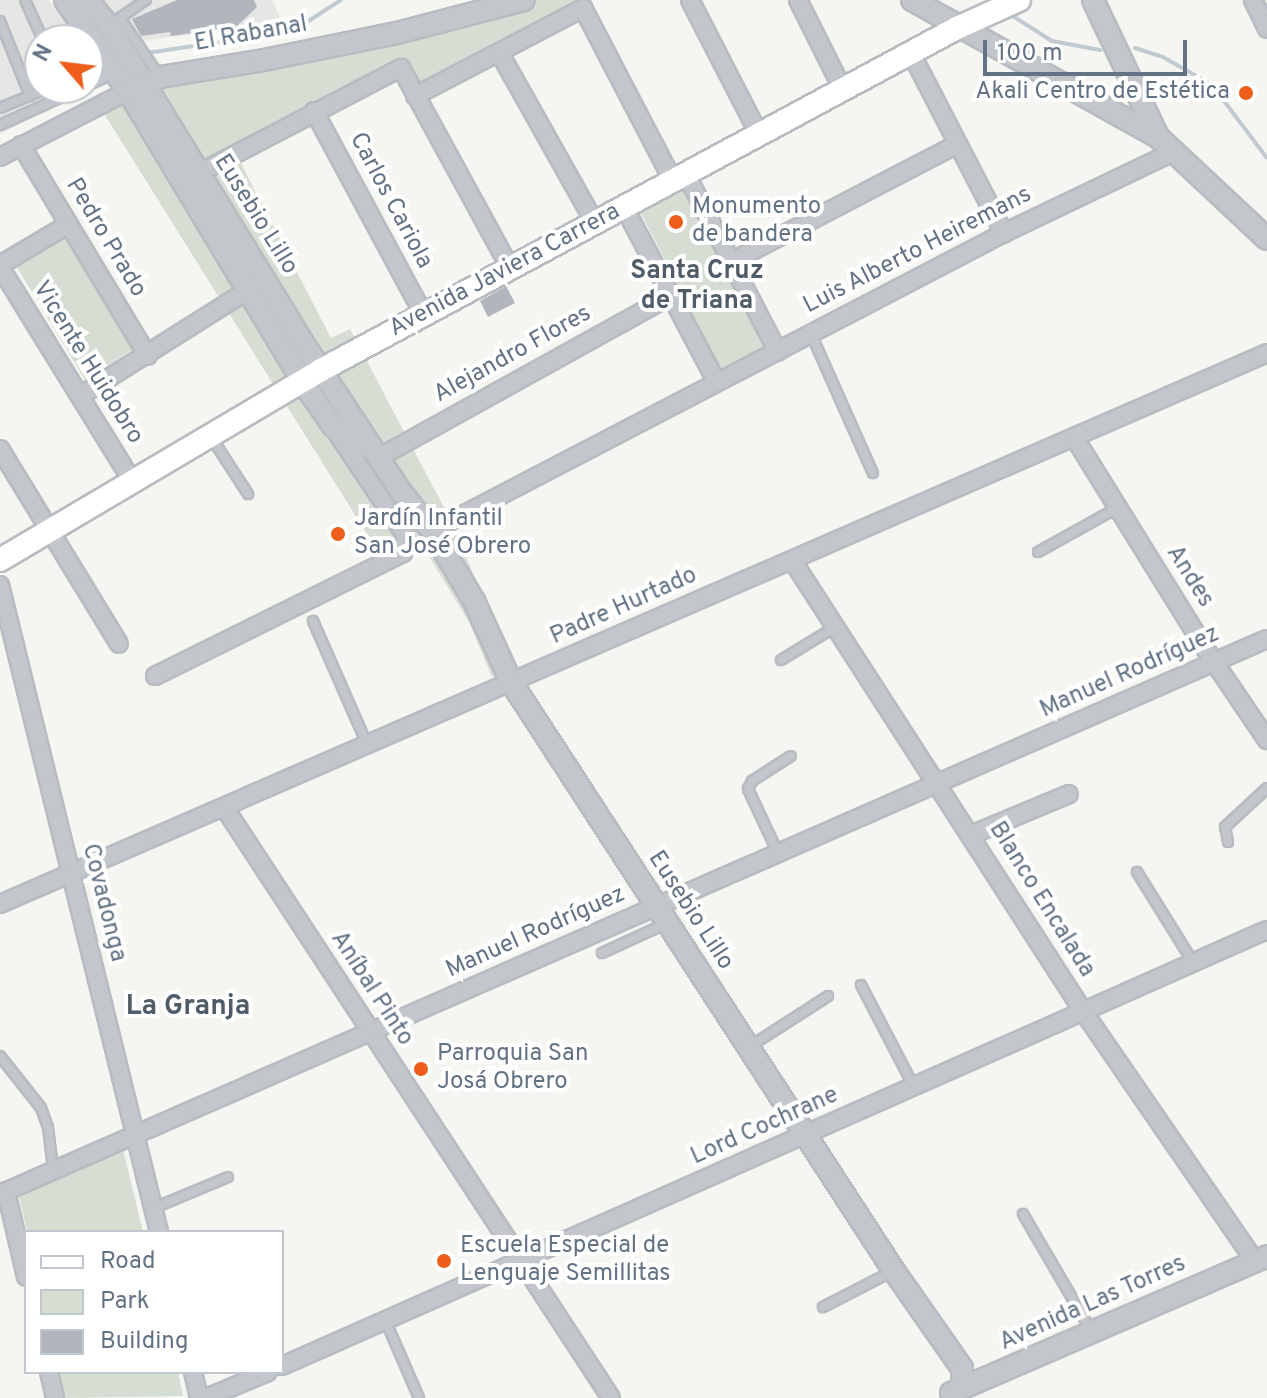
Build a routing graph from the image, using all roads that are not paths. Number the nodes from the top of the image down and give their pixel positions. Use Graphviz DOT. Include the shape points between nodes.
graph roads {
  1 [pos="25,0"];
  2 [pos="65,0"];
  3 [pos="87,0"];
  4 [pos="146,0"];
  5 [pos="524,0"];
  6 [pos="690,0"];
  7 [pos="798,0"];
  8 [pos="912,0"];
  9 [pos="1019,0"];
  10 [pos="1093,0"];
  11 [pos="1253,0"];
  12 [pos="0,21"];
  13 [pos="115,22"];
  14 [pos="36,24"];
  15 [pos="957,28"];
  16 [pos="1267,29"];
  17 [pos="499,52"];
  18 [pos="911,53"];
  19 [pos="104,71"];
  20 [pos="131,75"];
  21 [pos="24,81"];
  22 [pos="104,81"];
  23 [pos="843,90"];
  24 [pos="415,96"];
  25 [pos="24,98"];
  26 [pos="47,104"];
  27 [pos="0,108"];
  28 [pos="314,111"];
  29 [pos="0,125"];
  30 [pos="759,134"];
  31 [pos="21,145"];
  32 [pos="956,145"];
  33 [pos="1166,145"];
  34 [pos="0,157"];
  35 [pos="199,173"];
  36 [pos="679,178"];
  37 [pos="624,207"];
  38 [pos="595,223"];
  39 [pos="69,224"];
  40 [pos="1004,233"];
  41 [pos="1267,239"];
  42 [pos="731,262"];
  43 [pos="0,266"];
  44 [pos="510,268"];
  45 [pos="247,291"];
  46 [pos="672,295"];
  47 [pos="424,315"];
  48 [pos="811,334"];
  49 [pos="778,352"];
  50 [pos="1267,353"];
  51 [pos="148,356"];
  52 [pos="312,376"];
  53 [pos="716,381"];
  54 [pos="80,396"];
  55 [pos="333,426"];
  56 [pos="211,436"];
  57 [pos="1074,437"];
  58 [pos="0,449"];
  59 [pos="378,458"];
  60 [pos="873,473"];
  61 [pos="134,484"];
  62 [pos="248,494"];
  63 [pos="392,496"];
  64 [pos="1117,508"];
  65 [pos="432,531"];
  66 [pos="51,532"];
  67 [pos="1038,552"];
  68 [pos="0,560"];
  69 [pos="792,560"];
  70 [pos="0,585"];
  71 [pos="313,621"];
  72 [pos="836,627"];
  73 [pos="1267,639"];
  74 [pos="119,644"];
  75 [pos="781,660"];
  76 [pos="1215,662"];
  77 [pos="155,676"];
  78 [pos="511,682"];
  79 [pos="1267,740"];
  80 [pos="368,744"];
  81 [pos="791,756"];
  82 [pos="939,784"];
  83 [pos="1267,788"];
  84 [pos="1069,794"];
  85 [pos="224,807"];
  86 [pos="971,835"];
  87 [pos="1228,842"];
  88 [pos="779,854"];
  89 [pos="1137,872"];
  90 [pos="71,874"];
  91 [pos="0,904"];
  92 [pos="661,915"];
  93 [pos="1267,930"];
  94 [pos="602,953"];
  95 [pos="1193,962"];
  96 [pos="861,985"];
  97 [pos="828,996"];
  98 [pos="1083,1011"];
  99 [pos="371,1032"];
  100 [pos="748,1048"];
  101 [pos="0,1056"];
  102 [pos="914,1088"];
  103 [pos="136,1133"];
  104 [pos="806,1136"];
  105 [pos="53,1169"];
  106 [pos="228,1177"];
  107 [pos="3,1193"];
  108 [pos="154,1208"];
  109 [pos="1023,1214"];
  110 [pos="159,1230"];
  111 [pos="1261,1259"];
  112 [pos="521,1260"];
  113 [pos="24,1270"];
  114 [pos="894,1271"];
  115 [pos="823,1307"];
  116 [pos="386,1322"];
  117 [pos="1093,1333"];
  118 [pos="284,1365"];
  119 [pos="49,1374"];
  120 [pos="193,1374"];
  121 [pos="263,1374"];
  122 [pos="961,1395"];
  123 [pos="55,1398"];
  124 [pos="199,1398"];
  125 [pos="206,1398"];
  126 [pos="419,1398"];
  127 [pos="611,1398"];
  128 [pos="940,1398"];
  1 -- 14 [label="lane"];
  2 -- 20 [label="street, Eusebio Lillo"];
  3 -- 13 [label="street, Eusebio Lillo"];
  4 -- 13 [label="lane"];
  5 -- 20 [label="street, El Rabanal" via="367,39"];
  6 -- 30 [label="street"];
  7 -- 23 [label="street"];
  8 -- 15 [label="street"];
  9 -- 15 [label="main road, Avenida Javiera Carrera"];
  10 -- 33 [label="street"];
  11 -- 16 [label="street"];
  12 -- 21 [label="lane"];
  13 -- 20 [label="street, Eusebio Lillo"];
  13 -- 20 [label="lane"];
  15 -- 18 [label="main road, Avenida Javiera Carrera"];
  15 -- 33 [label="street"];
  17 -- 24 [label="street"];
  17 -- 36 [label="street" via="583,8"];
  17 -- 38 [label="street"];
  18 -- 23 [label="main road, Avenida Javiera Carrera"];
  18 -- 32 [label="street"];
  19 -- 20 [label="lane"];
  20 -- 22 [label="lane"];
  20 -- 31 [label="street, El Rabanal"];
  20 -- 35 [label="street, Eusebio Lillo"];
  20 -- 45 [label="street, Eusebio Lillo"];
  23 -- 30 [label="main road, Avenida Javiera Carrera"];
  24 -- 28 [label="street" via="401,68"];
  24 -- 44 [label="street"];
  25 -- 27 [label="lane"];
  26 -- 29 [label="lane"];
  28 -- 35 [label="street"];
  28 -- 47 [label="street, Carlos Cariola"];
  30 -- 36 [label="main road, Avenida Javiera Carrera"];
  31 -- 34 [label="street, El Rabanal"];
  31 -- 39 [label="street, Pedro Prado"];
  32 -- 40 [label="street"];
  32 -- 42 [label="street"];
  33 -- 40 [label="street, Luis Alberto Heiremans"];
  33 -- 41 [label="street"];
  35 -- 52 [label="street, Eusebio Lillo"];
  36 -- 37 [label="main road, Avenida Javiera Carrera"];
  36 -- 42 [label="street"];
  37 -- 38 [label="main road, Avenida Javiera Carrera"];
  37 -- 46 [label="street"];
  38 -- 44 [label="main road, Avenida Javiera Carrera"];
  39 -- 43 [label="street"];
  39 -- 51 [label="street, Pedro Prado"];
  40 -- 48 [label="street, Luis Alberto Heiremans"];
  42 -- 49 [label="street"];
  43 -- 54 [label="street, Vicente Huidobro"];
  44 -- 47 [label="main road, Avenida Javiera Carrera"];
  45 -- 51 [label="street"];
  45 -- 52 [label="street, Eusebio Lillo"];
  46 -- 53 [label="street"];
  46 -- 59 [label="street, Alejandro Flores"];
  47 -- 52 [label="main road, Avenida Javiera Carrera"];
  48 -- 49 [label="street, Luis Alberto Heiremans"];
  48 -- 60 [label="lane"];
  49 -- 53 [label="street, Luis Alberto Heiremans"];
  50 -- 57 [label="street, Padre Hurtado"];
  51 -- 54 [label="street"];
  52 -- 55 [label="street, Eusebio Lillo"];
  52 -- 56 [label="main road, Avenida Javiera Carrera"];
  52 -- 59 [label="street, Eusebio Lillo"];
  53 -- 65 [label="street, Luis Alberto Heiremans"];
  54 -- 61 [label="street, Vicente Huidobro"];
  55 -- 59 [label="street, Eusebio Lillo"];
  55 -- 63 [label="street, Eusebio Lillo"];
  56 -- 61 [label="main road, Avenida Javiera Carrera"];
  56 -- 62 [label="lane"];
  57 -- 64 [label="street, Andes"];
  57 -- 69 [label="street, Padre Hurtado"];
  58 -- 66 [label="street"];
  59 -- 63 [label="street, Eusebio Lillo"];
  61 -- 66 [label="main road, Avenida Javiera Carrera"];
  63 -- 65 [label="street, Eusebio Lillo"];
  63 -- 77 [label="street" via="406,536 403,553"];
  64 -- 67 [label="lane"];
  64 -- 76 [label="street, Andes"];
  65 -- 78 [label="street, Eusebio Lillo" via="474,601"];
  66 -- 68 [label="main road, Avenida Javiera Carrera"];
  66 -- 74 [label="street"];
  69 -- 72 [label="street, Blanco Encalada"];
  69 -- 78 [label="street, Padre Hurtado"];
  70 -- 90 [label="street, Covadonga"];
  71 -- 80 [label="lane"];
  72 -- 75 [label="lane"];
  72 -- 82 [label="street, Blanco Encalada"];
  73 -- 76 [label="street, Manuel Rodríguez"];
  76 -- 79 [label="street, Andes"];
  76 -- 82 [label="street, Manuel Rodríguez"];
  78 -- 80 [label="street, Padre Hurtado"];
  78 -- 92 [label="street, Eusebio Lillo"];
  80 -- 85 [label="street, Padre Hurtado"];
  81 -- 88 [label="lane" via="748,789"];
  82 -- 86 [label="street, Blanco Encalada"];
  82 -- 88 [label="street, Manuel Rodríguez"];
  83 -- 87 [label="lane" via="1225,827"];
  84 -- 86 [label="street"];
  85 -- 90 [label="street, Padre Hurtado"];
  85 -- 99 [label="street, Aníbal Pinto"];
  86 -- 98 [label="street, Blanco Encalada"];
  88 -- 92 [label="street, Manuel Rodríguez"];
  89 -- 95 [label="lane"];
  90 -- 91 [label="street, Padre Hurtado"];
  90 -- 103 [label="street, Covadonga"];
  92 -- 94 [label="lane"];
  92 -- 99 [label="street, Manuel Rodríguez"];
  92 -- 100 [label="street, Eusebio Lillo"];
  93 -- 95 [label="street, Lord Cochrane"];
  95 -- 98 [label="street, Lord Cochrane"];
  96 -- 102 [label="lane"];
  97 -- 100 [label="lane"];
  98 -- 102 [label="street, Lord Cochrane"];
  98 -- 111 [label="street, Blanco Encalada"];
  99 -- 103 [label="street, Manuel Rodríguez"];
  99 -- 112 [label="street, Aníbal Pinto"];
  100 -- 104 [label="street, Eusebio Lillo"];
  101 -- 105 [label="lane" via="41,1108"];
  102 -- 104 [label="street, Lord Cochrane"];
  103 -- 105 [label="street, Manuel Rodríguez"];
  103 -- 108 [label="street, Covadonga"];
  104 -- 112 [label="street, Lord Cochrane"];
  104 -- 114 [label="street, Eusebio Lillo"];
  105 -- 107 [label="street, Manuel Rodríguez"];
  106 -- 108 [label="lane"];
  107 -- 113 [label="street"];
  108 -- 110 [label="street, Covadonga"];
  109 -- 117 [label="lane"];
  111 -- 117 [label="street, Avenida Las Torres"];
  112 -- 116 [label="street, Lord Cochrane"];
  112 -- 127 [label="street, Aníbal Pinto"];
  114 -- 115 [label="lane"];
  114 -- 122 [label="street, Eusebio Lillo" via="962,1368"];
  116 -- 118 [label="street, Lord Cochrane"];
  116 -- 126 [label="lane"];
  117 -- 122 [label="street, Avenida Las Torres"];
  119 -- 123 [label="street"];
  120 -- 124 [label="street"];
  121 -- 125 [label="street"];
  122 -- 128 [label="street, Avenida Las Torres"];
}
